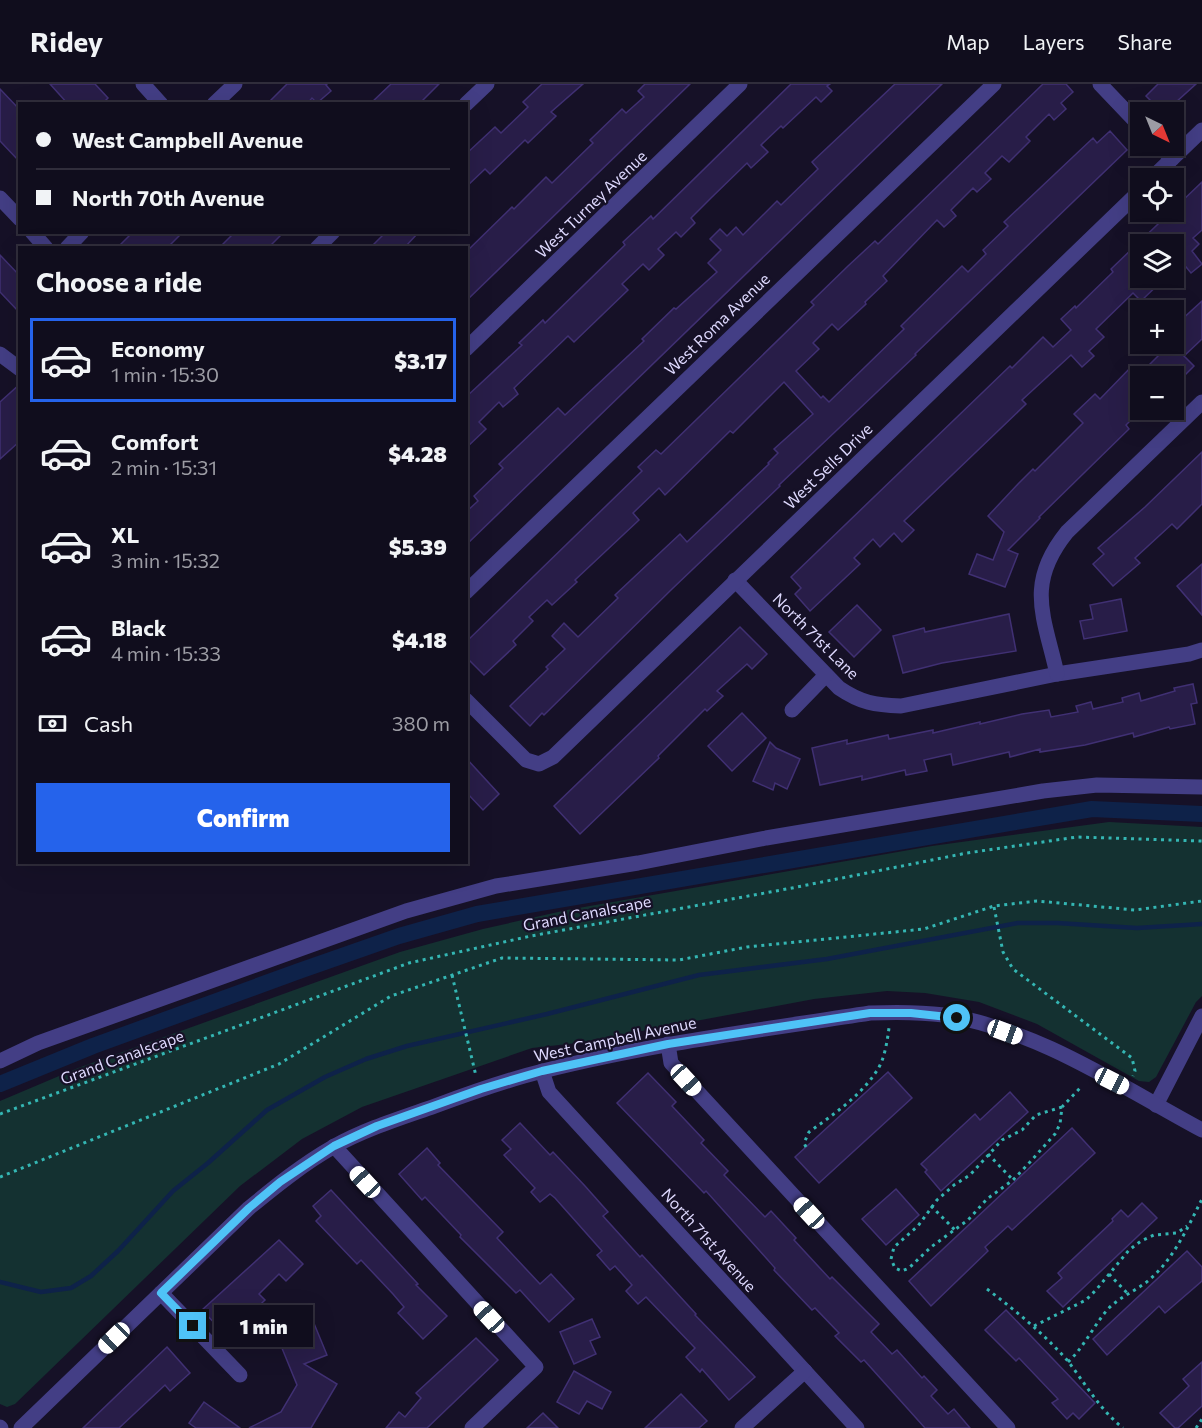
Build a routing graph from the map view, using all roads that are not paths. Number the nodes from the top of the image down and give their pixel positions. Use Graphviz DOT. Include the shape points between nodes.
graph roads {
  1 [pos="143,84"];
  2 [pos="235,84"];
  3 [pos="487,84"];
  4 [pos="740,84"];
  5 [pos="993,84"];
  6 [pos="1100,84"];
  7 [pos="159,102"];
  8 [pos="216,102"];
  9 [pos="468,102"];
  10 [pos="1130,116"];
  11 [pos="1202,130"];
  12 [pos="1169,156"];
  13 [pos="1172,159"];
  14 [pos="1163,168"];
  15 [pos="0,198"];
  16 [pos="1130,201"];
  17 [pos="18,217"];
  18 [pos="34,234"];
  19 [pos="80,234"];
  20 [pos="331,234"];
  21 [pos="44,246"];
  22 [pos="69,246"];
  23 [pos="319,246"];
  24 [pos="468,347"];
  25 [pos="0,354"];
  26 [pos="18,368"];
  27 [pos="1202,402"];
  28 [pos="735,580"];
  29 [pos="468,590"];
  30 [pos="1202,650"];
  31 [pos="1057,674"];
  32 [pos="826,675"];
  33 [pos="468,702"];
  34 [pos="792,710"];
  35 [pos="1202,787"];
  36 [pos="1202,1016"];
  37 [pos="668,1044"];
  38 [pos="0,1060"];
  39 [pos="542,1071"];
  40 [pos="1156,1106"];
  41 [pos="1202,1130"];
  42 [pos="334,1146"];
  43 [pos="161,1293"];
  44 [pos="805,1371"];
  45 [pos="240,1376"];
  46 [pos="21,1428"];
  47 [pos="472,1428"];
  48 [pos="742,1428"];
  49 [pos="858,1428"];
  50 [pos="1008,1428"];
  1 -- 7 [label="street"];
  2 -- 8 [label="street"];
  3 -- 9 [label="street"];
  4 -- 24 [label="street, West Turney Avenue"];
  5 -- 29 [label="street, West Roma Avenue"];
  6 -- 10 [label="street"];
  11 -- 13 [label="street"];
  12 -- 13 [label="street"];
  13 -- 14 [label="street"];
  15 -- 17 [label="street"];
  16 -- 28 [label="street, West Sells Drive"];
  18 -- 21 [label="street"];
  19 -- 22 [label="street"];
  20 -- 23 [label="street"];
  25 -- 26 [label="street"];
  27 -- 31 [label="street" via="1053,549 1042,575 1040,601"];
  28 -- 32 [label="street, North 71st Lane"];
  28 -- 33 [label="street, West Sells Drive" via="553,757 539,764 515,751"];
  30 -- 31 [label="street, North 71st Lane"];
  31 -- 32 [label="street, North 71st Lane" via="901,706 876,705 858,699"];
  32 -- 34 [label="street"];
  35 -- 38 [label="street" via="1097,785 1043,791 496,886 395,915"];
  36 -- 40 [label="street"];
  37 -- 39 [label="street, West Campbell Avenue"];
  37 -- 40 [label="street, West Campbell Avenue" via="870,1013 943,1015 1042,1046"];
  37 -- 50 [label="street" via="671,1063"];
  39 -- 42 [label="street, West Campbell Avenue" via="377,1126"];
  39 -- 44 [label="street, North 71st Avenue" via="549,1092"];
  40 -- 41 [label="street, West Campbell Avenue"];
  42 -- 43 [label="street, West Campbell Avenue" via="280,1182"];
  42 -- 47 [label="street" via="536,1367"];
  43 -- 45 [label="street"];
  43 -- 46 [label="street, West Campbell Avenue"];
  44 -- 48 [label="street"];
  44 -- 49 [label="street, North 71st Avenue"];
}
